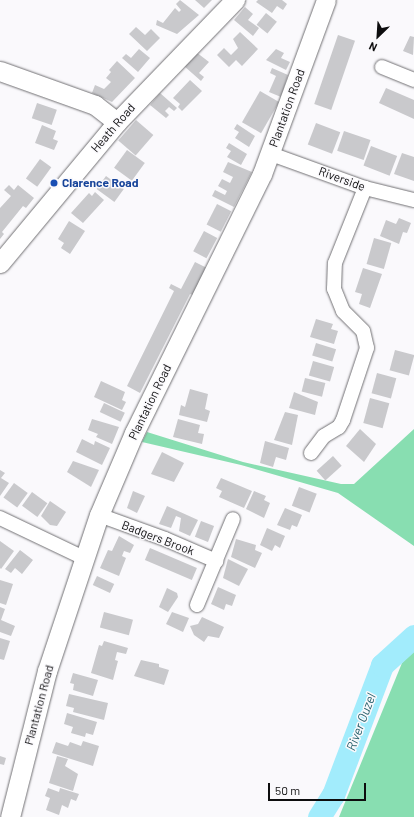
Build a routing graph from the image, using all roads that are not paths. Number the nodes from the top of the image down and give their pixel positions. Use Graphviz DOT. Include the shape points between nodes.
graph roads {
  1 [pos="235,0"];
  2 [pos="326,0"];
  3 [pos="382,66"];
  4 [pos="0,71"];
  5 [pos="414,80"];
  6 [pos="117,122"];
  7 [pos="271,154"];
  8 [pos="365,188"];
  9 [pos="414,200"];
  10 [pos="0,262"];
  11 [pos="311,453"];
  12 [pos="99,515"];
  13 [pos="0,518"];
  14 [pos="233,519"];
  15 [pos="84,558"];
  16 [pos="216,561"];
  17 [pos="196,605"];
  18 [pos="10,817"];
  1 -- 6 [label="street, Heath Road"];
  2 -- 7 [label="street, Plantation Road"];
  3 -- 5 [label="street"];
  4 -- 6 [label="street" via="95,105"];
  6 -- 10 [label="street, Heath Road"];
  7 -- 8 [label="street, Riverside"];
  7 -- 12 [label="street, Plantation Road" via="134,433"];
  8 -- 9 [label="street, Riverside"];
  8 -- 11 [label="street" via="335,263 334,289 343,311 363,331 367,348 339,428 324,436"];
  12 -- 15 [label="street, Plantation Road"];
  12 -- 16 [label="street, Badgers Brook"];
  13 -- 15 [label="street"];
  14 -- 16 [label="street"];
  15 -- 18 [label="street, Plantation Road" via="47,671"];
  16 -- 17 [label="street"];
}
